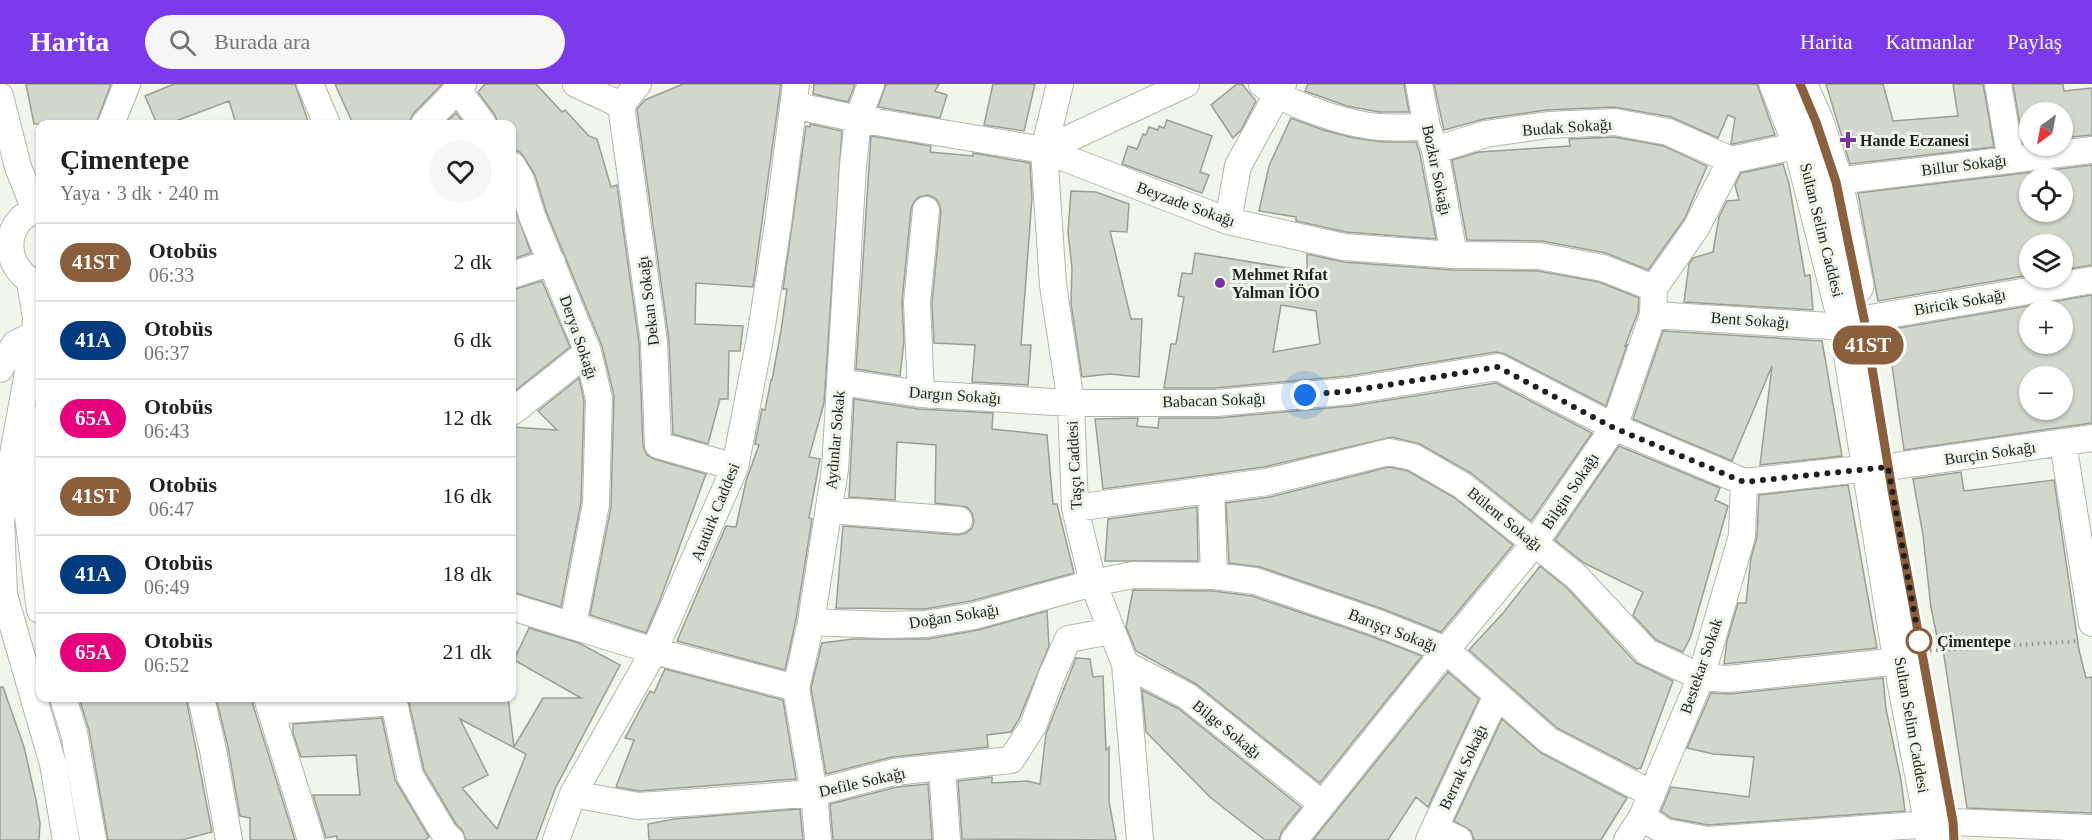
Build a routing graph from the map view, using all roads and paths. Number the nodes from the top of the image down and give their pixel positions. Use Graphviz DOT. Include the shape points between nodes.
graph roads {
  1 [pos="126,84"];
  2 [pos="310,84"];
  3 [pos="576,84"];
  4 [pos="638,84"];
  5 [pos="871,84"];
  6 [pos="1060,84"];
  7 [pos="1186,84"];
  8 [pos="1419,84"];
  9 [pos="1776,84"];
  10 [pos="1800,84"];
  11 [pos="1998,84"];
  12 [pos="461,87"];
  13 [pos="1274,88"];
  14 [pos="795,94"];
  15 [pos="0,96"];
  16 [pos="621,105"];
  17 [pos="858,119"];
  18 [pos="114,120"];
  19 [pos="325,120"];
  20 [pos="428,120"];
  21 [pos="481,120"];
  22 [pos="1431,139"];
  23 [pos="1800,145"];
  24 [pos="1044,150"];
  25 [pos="2092,150"];
  26 [pos="1731,160"];
  27 [pos="2011,160"];
  28 [pos="9,163"];
  29 [pos="516,172"];
  30 [pos="1836,182"];
  31 [pos="36,207"];
  32 [pos="926,210"];
  33 [pos="36,211"];
  34 [pos="1228,221"];
  35 [pos="1454,255"];
  36 [pos="552,262"];
  37 [pos="516,274"];
  38 [pos="2092,280"];
  39 [pos="35,284"];
  40 [pos="1654,288"];
  41 [pos="1653,315"];
  42 [pos="1855,323"];
  43 [pos="35,334"];
  44 [pos="588,352"];
  45 [pos="0,369"];
  46 [pos="840,382"];
  47 [pos="921,394"];
  48 [pos="1071,403"];
  49 [pos="516,409"];
  50 [pos="1614,428"];
  51 [pos="2092,438"];
  52 [pos="2063,443"];
  53 [pos="36,446"];
  54 [pos="735,467"];
  55 [pos="1878,467"];
  56 [pos="1744,482"];
  57 [pos="1211,489"];
  58 [pos="1075,508"];
  59 [pos="828,510"];
  60 [pos="0,520"];
  61 [pos="959,520"];
  62 [pos="1534,544"];
  63 [pos="1214,576"];
  64 [pos="36,579"];
  65 [pos="1093,583"];
  66 [pos="516,608"];
  67 [pos="811,622"];
  68 [pos="573,625"];
  69 [pos="1110,631"];
  70 [pos="2086,632"];
  71 [pos="1446,650"];
  72 [pos="654,651"];
  73 [pos="1910,656"];
  74 [pos="1125,664"];
  75 [pos="1701,677"];
  76 [pos="796,688"];
  77 [pos="1497,695"];
  78 [pos="64,702"];
  79 [pos="202,702"];
  80 [pos="331,702"];
  81 [pos="394,702"];
  82 [pos="268,704"];
  83 [pos="942,767"];
  84 [pos="573,794"];
  85 [pos="814,794"];
  86 [pos="1322,804"];
  87 [pos="1647,805"];
  88 [pos="2092,828"];
  89 [pos="1942,831"];
  90 [pos="1432,834"];
  91 [pos="66,840"];
  92 [pos="93,840"];
  93 [pos="229,840"];
  94 [pos="311,840"];
  95 [pos="451,840"];
  96 [pos="556,840"];
  97 [pos="818,840"];
  98 [pos="947,840"];
  99 [pos="1140,840"];
  100 [pos="1294,840"];
  101 [pos="1459,840"];
  102 [pos="1627,840"];
  1 -- 18 [label="street"];
  2 -- 19 [label="street"];
  3 -- 16 [label="street"];
  4 -- 16 [label="street"];
  5 -- 17 [label="street, Aydınlar Sokak"];
  6 -- 24 [label="street, Taşçı Caddesi"];
  7 -- 24 [label="street"];
  8 -- 22 [label="street, Bozkır Sokağı"];
  9 -- 23 [label="main road, Sultan Selim Caddesi"];
  10 -- 30 [label="main road, Sultan Selim Caddesi"];
  11 -- 27 [label="street"];
  12 -- 20 [label="street"];
  12 -- 21 [label="street"];
  13 -- 22 [label="street, Budak Sokağı" via="1314,111"];
  13 -- 34 [label="street" via="1238,166"];
  14 -- 17 [label="street, Beyzade Sokağı"];
  14 -- 54 [label="street, Atatürk Caddesi" via="760,339"];
  15 -- 28 [label="street"];
  16 -- 54 [label="street, Dekan Sokağı" via="654,342 658,446"];
  17 -- 24 [label="street, Beyzade Sokağı"];
  17 -- 46 [label="street, Aydınlar Sokak"];
  22 -- 26 [label="street, Budak Sokağı" via="1548,125 1615,122 1668,132"];
  22 -- 35 [label="street, Bozkır Sokağı"];
  23 -- 26 [label="street"];
  23 -- 42 [label="main road, Sultan Selim Caddesi"];
  24 -- 34 [label="street, Beyzade Sokağı"];
  24 -- 48 [label="street, Taşçı Caddesi" via="1053,285"];
  25 -- 27 [label="street, Billur Sokağı"];
  26 -- 40 [label="street" via="1696,228"];
  27 -- 30 [label="street, Billur Sokağı"];
  28 -- 31 [label="street"];
  29 -- 36 [label="street, Derya Sokağı"];
  30 -- 42 [label="main road, Sultan Selim Caddesi"];
  32 -- 47 [label="street" via="917,303"];
  33 -- 39 [label="street" via="15,226 9,251 20,274"];
  34 -- 35 [label="street, Beyzade Sokağı" via="1344,247"];
  35 -- 40 [label="street, Beyzade Sokağı" via="1539,256 1603,268"];
  36 -- 37 [label="street"];
  36 -- 44 [label="street, Derya Sokağı"];
  38 -- 42 [label="street, Biricik Sokağı"];
  39 -- 43 [label="street"];
  40 -- 41 [label="street, Bilgin Sokağı"];
  41 -- 42 [label="street, Bent Sokağı"];
  41 -- 50 [label="street, Bilgin Sokağı"];
  42 -- 55 [label="main road, Sultan Selim Caddesi"];
  43 -- 45 [label="street" via="15,344"];
  43 -- 60 [label="street"];
  44 -- 49 [label="street"];
  44 -- 68 [label="street, Derya Sokağı" via="599,399 596,504"];
  46 -- 47 [label="street, Dargın Sokağı"];
  46 -- 59 [label="street, Aydınlar Sokak" via="835,469"];
  47 -- 48 [label="street, Dargın Sokağı"];
  48 -- 50 [label="street, Babacan Sokağı" via="1216,403 1350,391 1498,367"];
  48 -- 58 [label="street, Taşçı Caddesi"];
  50 -- 56 [label="street, Babacan Sokağı"];
  50 -- 62 [label="street, Bilgin Sokağı"];
  51 -- 52 [label="street, Burçin Sokağı"];
  52 -- 55 [label="street, Burçin Sokağı"];
  52 -- 70 [label="street"];
  53 -- 64 [label="street" via="27,508"];
  54 -- 72 [label="street, Atatürk Caddesi"];
  55 -- 56 [label="street, Babacan Sokağı"];
  55 -- 73 [label="main road, Sultan Selim Caddesi"];
  56 -- 75 [label="street, Bestekar Sokak" via="1742,536"];
  57 -- 58 [label="street, Bülent Sokağı"];
  57 -- 62 [label="street, Bülent Sokağı" via="1267,482 1389,452 1413,457 1463,486"];
  57 -- 63 [label="street"];
  58 -- 65 [label="street, Taşçı Caddesi"];
  59 -- 61 [label="street"];
  59 -- 67 [label="street, Aydınlar Sokak"];
  60 -- 91 [label="street" via="4,595 53,764"];
  62 -- 71 [label="street, Bilgin Sokağı"];
  62 -- 75 [label="street, Bülent Sokağı" via="1577,577 1647,652"];
  63 -- 65 [label="street, Barışçı Sokağı" via="1132,575"];
  63 -- 71 [label="street, Barışçı Sokağı" via="1255,581"];
  65 -- 67 [label="street, Doğan Sokağı" via="974,616 926,624"];
  65 -- 69 [label="street, Taşçı Caddesi"];
  66 -- 68 [label="street"];
  67 -- 76 [label="street, Aydınlar Sokak"];
  68 -- 72 [label="street"];
  69 -- 74 [label="street, Taşçı Caddesi"];
  69 -- 83 [label="street, Defile Sokağı" via="1068,639 1033,726 1011,760"];
  70 -- 73 [label="path"];
  71 -- 77 [label="street, Barışçı Sokağı"];
  71 -- 86 [label="street, Bilgin Sokağı"];
  72 -- 76 [label="street"];
  72 -- 84 [label="street, Atatürk Caddesi"];
  73 -- 75 [label="street, Bülent Sokağı" via="1728,679"];
  73 -- 89 [label="main road, Sultan Selim Caddesi"];
  74 -- 86 [label="street, Bilge Sokağı" via="1186,696"];
  74 -- 99 [label="street, Taşçı Caddesi"];
  75 -- 87 [label="street, Bestekar Sokak"];
  76 -- 85 [label="street, Aydınlar Sokak"];
  77 -- 87 [label="street, Barışçı Sokağı" via="1548,740"];
  77 -- 90 [label="street, Berrak Sokağı"];
  78 -- 92 [label="street" via="74,733"];
  79 -- 93 [label="street"];
  80 -- 82 [label="street"];
  81 -- 95 [label="street" via="410,776"];
  82 -- 94 [label="street"];
  83 -- 85 [label="street, Defile Sokağı" via="894,772"];
  83 -- 98 [label="street"];
  84 -- 85 [label="street, Defile Sokağı" via="638,806"];
  84 -- 96 [label="street, Atatürk Caddesi"];
  85 -- 97 [label="street, Aydınlar Sokak"];
  86 -- 100 [label="street, Bilgin Sokağı"];
  87 -- 89 [label="street, Barışçı Sokağı" via="1665,832 1707,840"];
  87 -- 102 [label="street, Bestekar Sokak"];
  88 -- 89 [label="street, Barışçı Sokağı"];
  90 -- 101 [label="street"];
}
